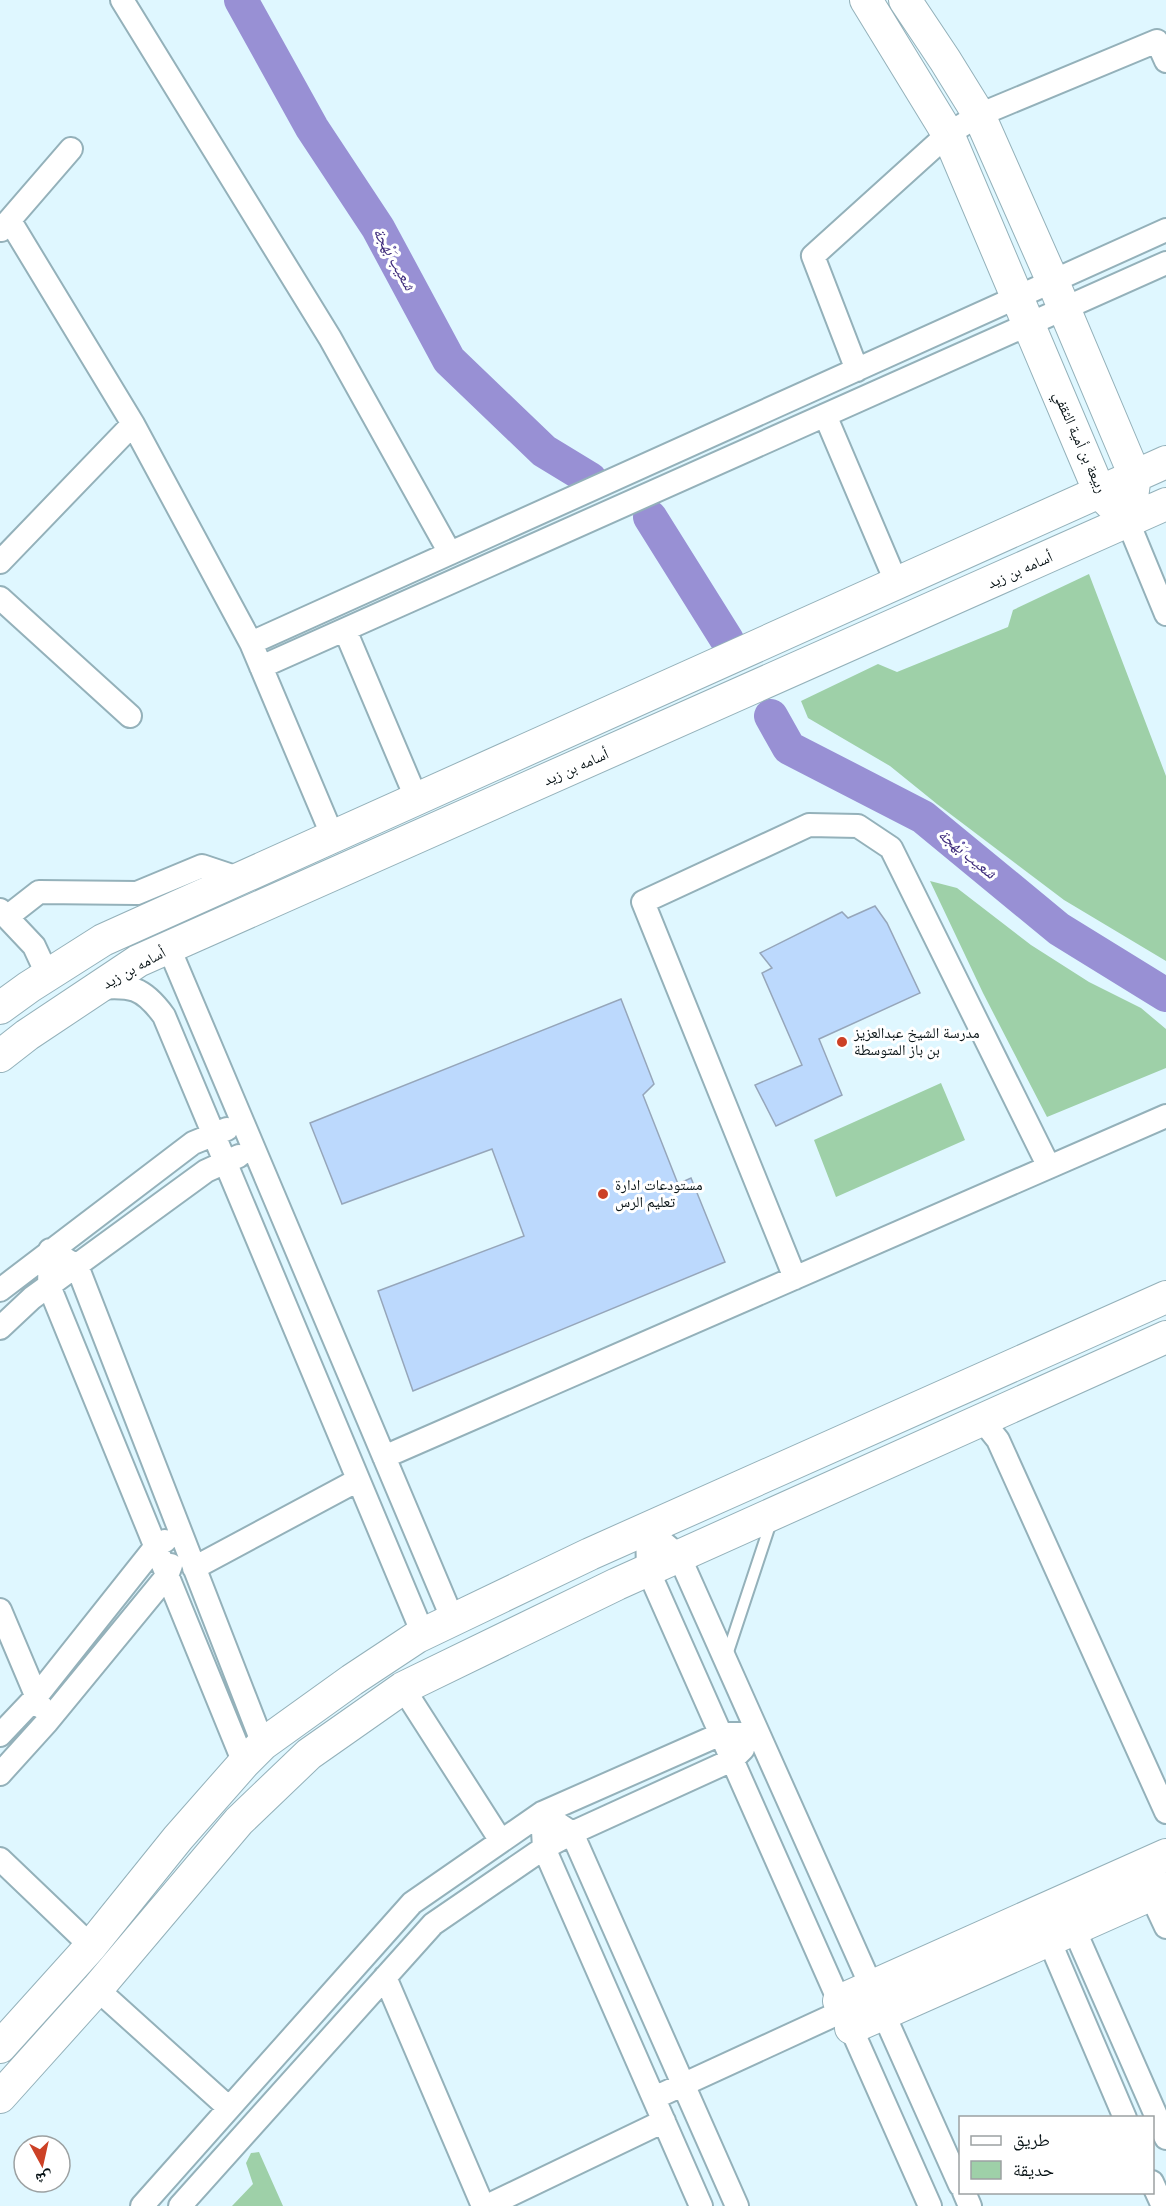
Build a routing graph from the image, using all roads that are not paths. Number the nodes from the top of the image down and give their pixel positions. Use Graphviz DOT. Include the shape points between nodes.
graph roads {
  1 [pos="122,0"];
  2 [pos="866,0"];
  3 [pos="905,0"];
  4 [pos="1165,58"];
  5 [pos="979,115"];
  6 [pos="948,134"];
  7 [pos="71,149"];
  8 [pos="5,226"];
  9 [pos="1166,230"];
  10 [pos="1166,263"];
  11 [pos="1058,295"];
  12 [pos="1023,311"];
  13 [pos="857,370"];
  14 [pos="825,415"];
  15 [pos="133,423"];
  16 [pos="1166,462"];
  17 [pos="1135,476"];
  18 [pos="1100,493"];
  19 [pos="1166,504"];
  20 [pos="1128,522"];
  21 [pos="450,553"];
  22 [pos="0,562"];
  23 [pos="897,584"];
  24 [pos="0,598"];
  25 [pos="1166,614"];
  26 [pos="345,630"];
  27 [pos="251,643"];
  28 [pos="261,668"];
  29 [pos="130,716"];
  30 [pos="417,800"];
  31 [pos="333,837"];
  32 [pos="241,879"];
  33 [pos="4,914"];
  34 [pos="169,948"];
  35 [pos="48,976"];
  36 [pos="97,988"];
  37 [pos="0,1008"];
  38 [pos="0,1056"];
  39 [pos="1166,1116"];
  40 [pos="243,1122"];
  41 [pos="213,1134"];
  42 [pos="254,1149"];
  43 [pos="225,1162"];
  44 [pos="1049,1167"];
  45 [pos="50,1250"];
  46 [pos="76,1266"];
  47 [pos="795,1278"];
  48 [pos="49,1286"];
  49 [pos="0,1290"];
  50 [pos="1166,1297"];
  51 [pos="0,1328"];
  52 [pos="1166,1337"];
  53 [pos="982,1420"];
  54 [pos="384,1457"];
  55 [pos="358,1480"];
  56 [pos="774,1513"];
  57 [pos="646,1529"];
  58 [pos="180,1532"];
  59 [pos="156,1546"];
  60 [pos="678,1556"];
  61 [pos="194,1568"];
  62 [pos="648,1570"];
  63 [pos="168,1576"];
  64 [pos="0,1610"];
  65 [pos="453,1620"];
  66 [pos="423,1634"];
  67 [pos="725,1661"];
  68 [pos="403,1688"];
  69 [pos="36,1697"];
  70 [pos="47,1722"];
  71 [pos="721,1734"];
  72 [pos="757,1734"];
  73 [pos="0,1735"];
  74 [pos="254,1754"];
  75 [pos="732,1760"];
  76 [pos="0,1774"];
  77 [pos="1166,1812"];
  78 [pos="542,1813"];
  79 [pos="572,1833"];
  80 [pos="501,1841"];
  81 [pos="544,1848"];
  82 [pos="1166,1855"];
  83 [pos="0,1859"];
  84 [pos="1159,1892"];
  85 [pos="1166,1927"];
  86 [pos="1061,1935"];
  87 [pos="91,1946"];
  88 [pos="385,1977"];
  89 [pos="97,1989"];
  90 [pos="878,2000"];
  91 [pos="844,2013"];
  92 [pos="0,2047"];
  93 [pos="683,2084"];
  94 [pos="0,2097"];
  95 [pos="654,2098"];
  96 [pos="229,2108"];
  97 [pos="1124,2116"];
  98 [pos="664,2121"];
  99 [pos="1166,2138"];
  100 [pos="959,2183"];
  101 [pos="1154,2186"];
  102 [pos="142,2206"];
  103 [pos="180,2206"];
  104 [pos="485,2206"];
  105 [pos="701,2206"];
  106 [pos="737,2206"];
  107 [pos="930,2206"];
  108 [pos="1163,2206"];
  1 -- 21 [label="street" via="330,338"];
  2 -- 6 [label="street, ربيعة بن أمية الثقفي"];
  3 -- 5 [label="street"];
  4 -- 5 [label="street" via="1157,41"];
  5 -- 6 [label="street"];
  5 -- 11 [label="street"];
  6 -- 12 [label="street, ربيعة بن أمية الثقفي"];
  6 -- 13 [label="street" via="813,256"];
  7 -- 8 [label="street"];
  8 -- 15 [label="street"];
  9 -- 11 [label="street"];
  10 -- 11 [label="street"];
  11 -- 12 [label="street"];
  11 -- 17 [label="street"];
  12 -- 13 [label="street"];
  12 -- 14 [label="street"];
  12 -- 18 [label="street, ربيعة بن أمية الثقفي"];
  13 -- 21 [label="street"];
  14 -- 23 [label="street"];
  14 -- 26 [label="street"];
  15 -- 22 [label="street"];
  15 -- 27 [label="street"];
  16 -- 17 [label="street"];
  17 -- 18 [label="street"];
  17 -- 20 [label="street"];
  18 -- 20 [label="street, ربيعة بن أمية الثقفي"];
  18 -- 23 [label="street"];
  19 -- 20 [label="street, أسامه بن زيد"];
  20 -- 25 [label="street"];
  20 -- 34 [label="street, أسامه بن زيد"];
  21 -- 27 [label="street"];
  23 -- 30 [label="street"];
  24 -- 29 [label="street"];
  26 -- 28 [label="street"];
  26 -- 30 [label="street"];
  27 -- 28 [label="street"];
  28 -- 31 [label="street"];
  30 -- 31 [label="street"];
  31 -- 32 [label="street"];
  32 -- 33 [label="street" via="202,866 137,893 39,892"];
  32 -- 35 [label="street" via="103,940"];
  33 -- 35 [label="street" via="34,946"];
  34 -- 36 [label="street, أسامه بن زيد"];
  34 -- 40 [label="street"];
  35 -- 37 [label="street"];
  36 -- 38 [label="street, أسامه بن زيد"];
  36 -- 41 [label="street" via="123,986 150,997 164,1016"];
  39 -- 44 [label="street"];
  40 -- 41 [label="street"];
  40 -- 42 [label="street"];
  41 -- 43 [label="street"];
  41 -- 45 [label="street" via="193,1143"];
  42 -- 43 [label="street"];
  42 -- 54 [label="street"];
  43 -- 46 [label="street" via="206,1171"];
  43 -- 55 [label="street"];
  44 -- 47 [label="street"];
  44 -- 47 [label="street" via="891,848 858,826 809,825 644,902"];
  45 -- 46 [label="street"];
  45 -- 48 [label="street"];
  45 -- 49 [label="street"];
  46 -- 48 [label="street"];
  46 -- 58 [label="street"];
  47 -- 54 [label="street"];
  48 -- 51 [label="street"];
  48 -- 59 [label="street"];
  50 -- 57 [label="street"];
  52 -- 53 [label="street"];
  53 -- 56 [label="street"];
  53 -- 77 [label="street" via="998,1440"];
  54 -- 65 [label="street"];
  55 -- 61 [label="street"];
  55 -- 66 [label="street"];
  56 -- 60 [label="street"];
  56 -- 67 [label="lane"];
  57 -- 60 [label="street"];
  57 -- 62 [label="street"];
  57 -- 65 [label="street"];
  58 -- 59 [label="street"];
  58 -- 61 [label="street"];
  58 -- 63 [label="street"];
  59 -- 63 [label="street"];
  59 -- 69 [label="street"];
  60 -- 62 [label="street"];
  60 -- 67 [label="street"];
  61 -- 74 [label="street"];
  62 -- 68 [label="street"];
  62 -- 71 [label="street"];
  63 -- 70 [label="street"];
  63 -- 74 [label="street"];
  64 -- 69 [label="street"];
  65 -- 66 [label="street"];
  66 -- 74 [label="street" via="352,1680"];
  67 -- 72 [label="street"];
  68 -- 80 [label="street"];
  68 -- 89 [label="street" via="309,1754 239,1821"];
  69 -- 70 [label="street"];
  69 -- 73 [label="street"];
  70 -- 76 [label="street"];
  71 -- 72 [label="street"];
  71 -- 75 [label="street"];
  71 -- 78 [label="street"];
  72 -- 75 [label="street"];
  72 -- 90 [label="street"];
  74 -- 87 [label="street" via="178,1838"];
  75 -- 79 [label="street"];
  75 -- 91 [label="street"];
  78 -- 79 [label="street"];
  78 -- 80 [label="street"];
  78 -- 81 [label="street"];
  79 -- 81 [label="street"];
  79 -- 93 [label="street"];
  80 -- 96 [label="street" via="412,1903"];
  81 -- 88 [label="street" via="433,1924"];
  81 -- 95 [label="street"];
  82 -- 90 [label="street"];
  83 -- 87 [label="street"];
  84 -- 85 [label="street"];
  84 -- 86 [label="street"];
  86 -- 90 [label="street"];
  86 -- 97 [label="street"];
  86 -- 99 [label="street"];
  87 -- 92 [label="street"];
  88 -- 103 [label="street"];
  88 -- 104 [label="street"];
  89 -- 94 [label="street"];
  89 -- 96 [label="street"];
  90 -- 91 [label="street"];
  90 -- 100 [label="street"];
  91 -- 93 [label="street"];
  91 -- 107 [label="street"];
  93 -- 95 [label="street"];
  93 -- 106 [label="street"];
  95 -- 98 [label="street"];
  96 -- 102 [label="street"];
  98 -- 104 [label="street"];
  98 -- 105 [label="street"];
  101 -- 108 [label="street"];
}
